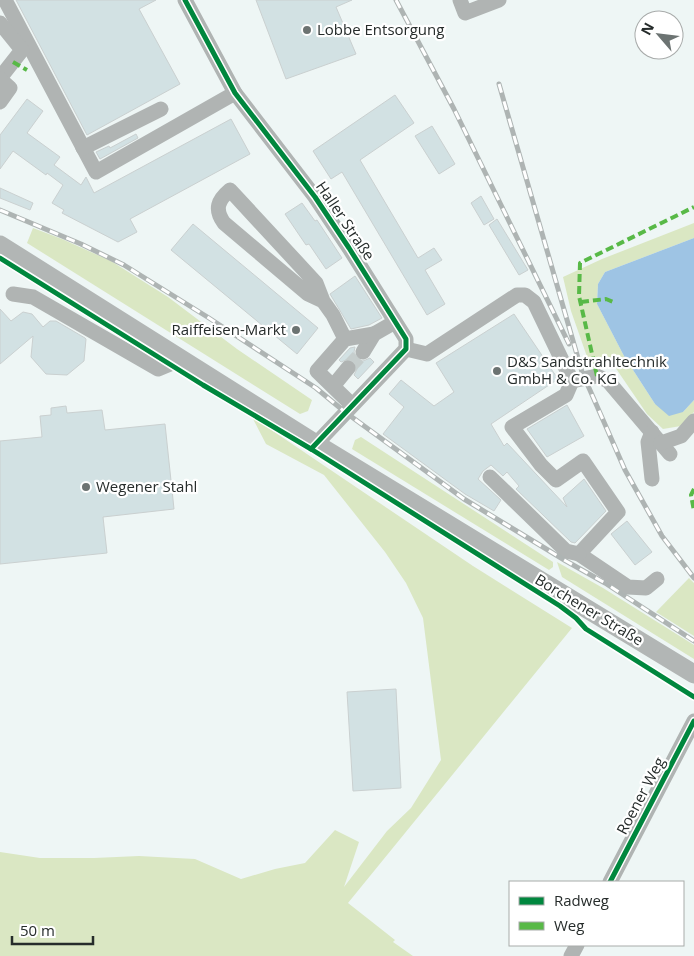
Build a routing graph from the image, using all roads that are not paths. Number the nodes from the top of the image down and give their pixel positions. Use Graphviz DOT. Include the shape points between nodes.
graph roads {
  1 [pos="5,0"];
  2 [pos="186,0"];
  3 [pos="460,0"];
  4 [pos="499,0"];
  5 [pos="0,23"];
  6 [pos="0,79"];
  7 [pos="235,93"];
  8 [pos="0,102"];
  9 [pos="161,109"];
  10 [pos="83,148"];
  11 [pos="0,245"];
  12 [pos="12,294"];
  13 [pos="323,301"];
  14 [pos="395,322"];
  15 [pos="374,334"];
  16 [pos="345,339"];
  17 [pos="406,349"];
  18 [pos="363,352"];
  19 [pos="176,355"];
  20 [pos="348,368"];
  21 [pos="572,381"];
  22 [pos="334,385"];
  23 [pos="352,405"];
  24 [pos="694,421"];
  25 [pos="661,443"];
  26 [pos="316,444"];
  27 [pos="490,477"];
  28 [pos="652,479"];
  29 [pos="579,554"];
  30 [pos="657,579"];
  31 [pos="694,674"];
  32 [pos="694,721"];
  33 [pos="611,881"];
  1 -- 10 [label="street"];
  2 -- 7 [label="street, Haller Straße"];
  3 -- 4 [label="street" via="464,13"];
  5 -- 6 [label="street" via="22,50"];
  6 -- 8 [label="street" via="10,88"];
  7 -- 10 [label="street" via="96,172"];
  7 -- 14 [label="street, Haller Straße" via="315,198"];
  9 -- 10 [label="street"];
  11 -- 19 [label="main road, Borchener Straße"];
  12 -- 19 [label="street" via="33,298 158,369 170,364"];
  13 -- 13 [label="street" via="308,294 224,223 218,215 223,196 230,190 316,283"];
  13 -- 16 [label="street"];
  14 -- 15 [label="street"];
  14 -- 17 [label="street, Haller Straße" via="406,339"];
  15 -- 16 [label="street"];
  15 -- 18 [label="street"];
  16 -- 22 [label="street" via="317,371"];
  17 -- 21 [label="street" via="427,354 517,296 525,295 534,302"];
  17 -- 23 [label="street"];
  19 -- 26 [label="main road, Borchener Straße"];
  20 -- 22 [label="street"];
  21 -- 25 [label="street" via="597,376 608,380"];
  21 -- 29 [label="street" via="566,394 512,427 556,480 583,461 618,512"];
  22 -- 23 [label="street"];
  23 -- 26 [label="street"];
  24 -- 25 [label="street" via="681,436"];
  25 -- 28 [label="street" via="648,442"];
  26 -- 31 [label="main road, Borchener Straße"];
  27 -- 29 [label="street" via="566,551"];
  29 -- 30 [label="street" via="628,587 646,588"];
  32 -- 33 [label="street, Roener Weg"];
}
